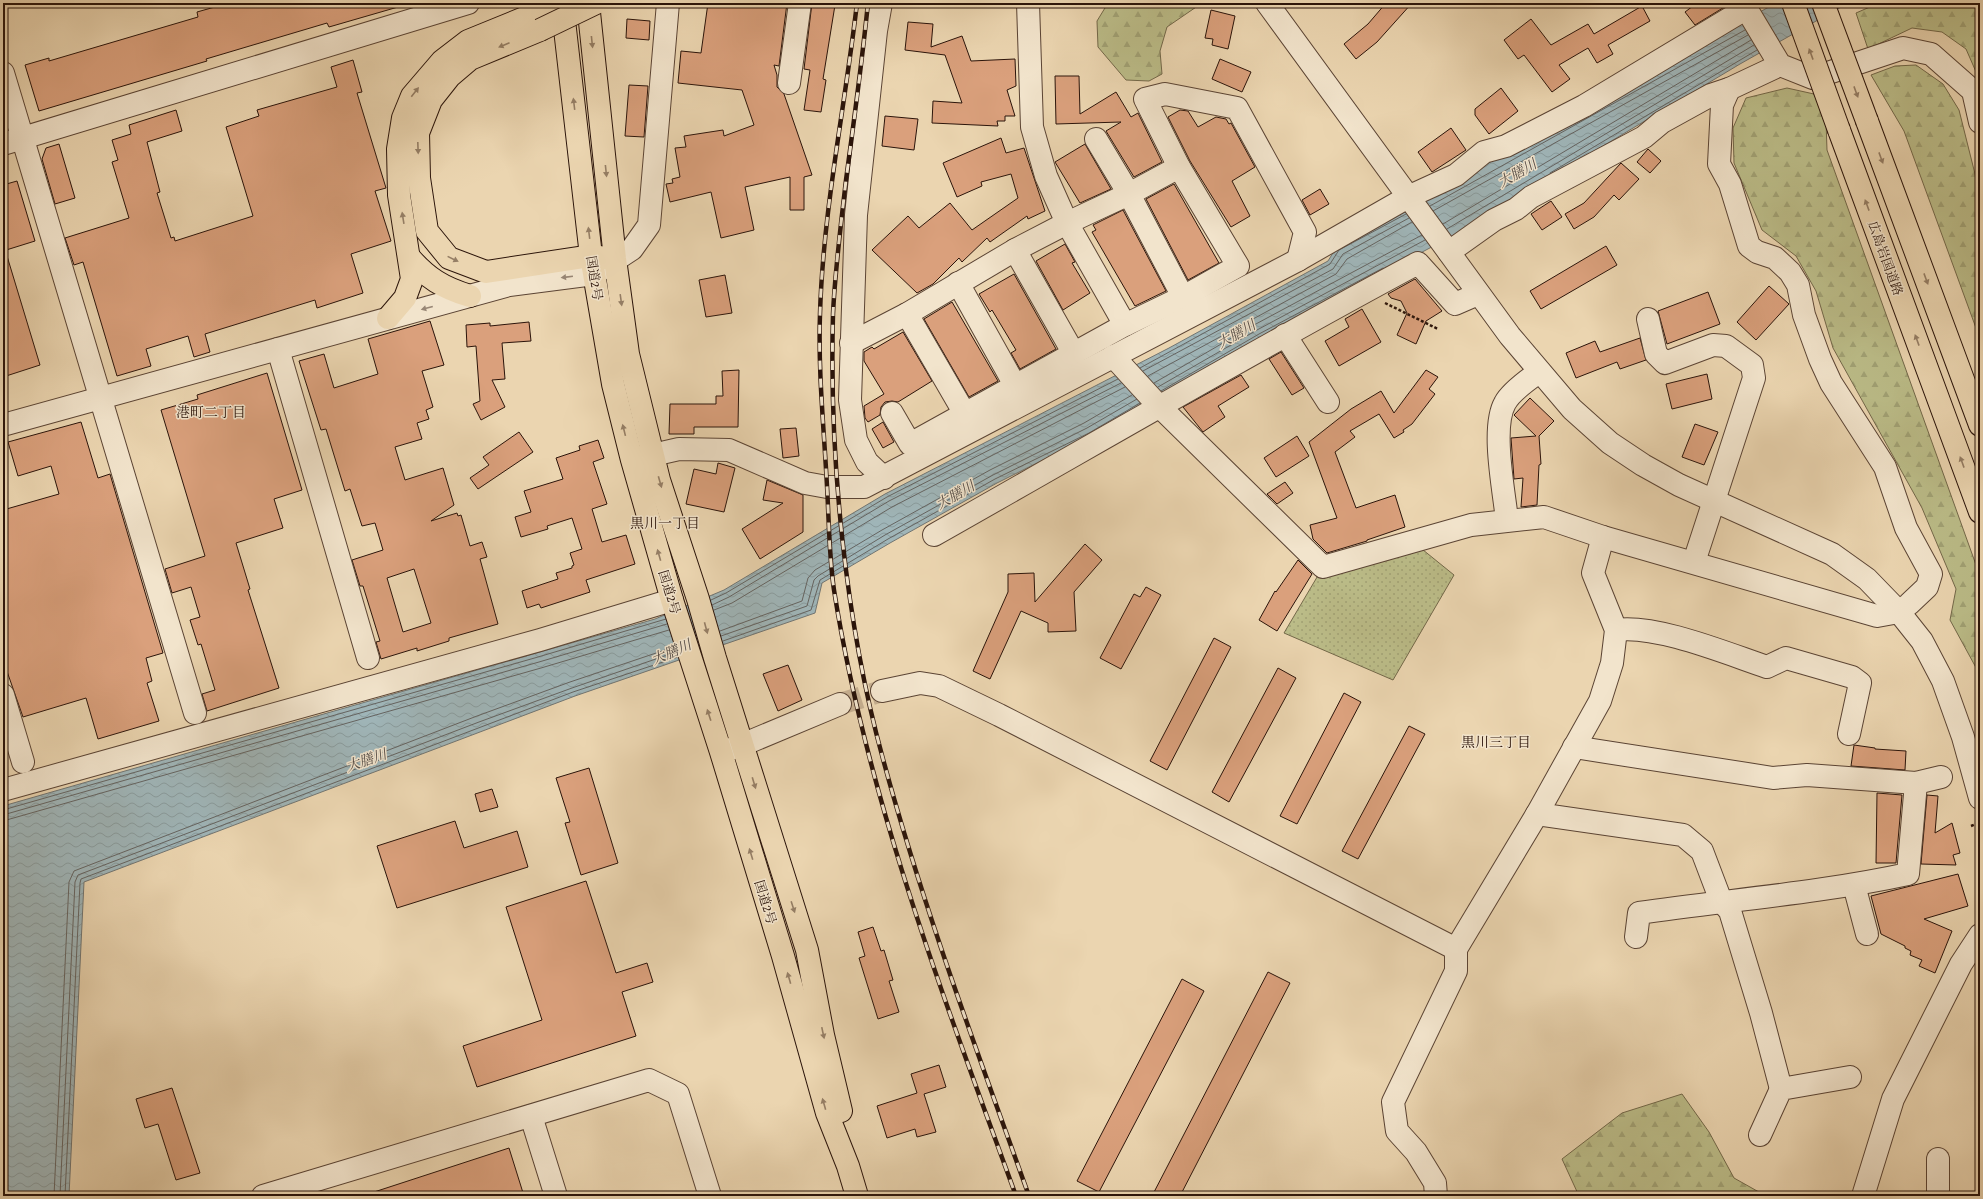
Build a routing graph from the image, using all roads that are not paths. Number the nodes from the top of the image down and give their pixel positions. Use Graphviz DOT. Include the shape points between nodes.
graph roads {
  1 [pos="468,3"];
  2 [pos="562,3"];
  3 [pos="588,3"];
  4 [pos="596,3"];
  5 [pos="668,3"];
  6 [pos="800,3"];
  7 [pos="881,3"];
  8 [pos="1028,3"];
  9 [pos="1267,3"];
  10 [pos="1793,3"];
  11 [pos="1823,3"];
  12 [pos="1747,8"];
  13 [pos="538,22"];
  14 [pos="1778,61"];
  15 [pos="3,73"];
  16 [pos="789,83"];
  17 [pos="1729,89"];
  18 [pos="1980,122"];
  19 [pos="1096,139"];
  20 [pos="13,141"];
  21 [pos="1179,167"];
  22 [pos="1129,194"];
  23 [pos="1410,200"];
  24 [pos="1067,223"];
  25 [pos="1446,249"];
  26 [pos="1015,250"];
  27 [pos="409,257"];
  28 [pos="615,259"];
  29 [pos="1298,260"];
  30 [pos="593,265"];
  31 [pos="958,283"];
  32 [pos="1478,294"];
  33 [pos="470,296"];
  34 [pos="1177,300"];
  35 [pos="907,314"];
  36 [pos="388,318"];
  37 [pos="1648,319"];
  38 [pos="1125,325"];
  39 [pos="1167,328"];
  40 [pos="1285,335"];
  41 [pos="851,343"];
  42 [pos="278,349"];
  43 [pos="1074,354"];
  44 [pos="1117,360"];
  45 [pos="1539,372"];
  46 [pos="1016,387"];
  47 [pos="102,398"];
  48 [pos="1328,402"];
  49 [pos="1159,405"];
  50 [pos="892,413"];
  51 [pos="965,414"];
  52 [pos="3,425"];
  53 [pos="1980,425"];
  54 [pos="654,455"];
  55 [pos="632,460"];
  56 [pos="884,478"];
  57 [pos="1713,501"];
  58 [pos="1980,512"];
  59 [pos="1507,520"];
  60 [pos="934,535"];
  61 [pos="1603,537"];
  62 [pos="1694,562"];
  63 [pos="673,603"];
  64 [pos="1899,612"];
  65 [pos="1616,630"];
  66 [pos="368,658"];
  67 [pos="882,691"];
  68 [pos="3,695"];
  69 [pos="840,704"];
  70 [pos="195,713"];
  71 [pos="1849,734"];
  72 [pos="742,745"];
  73 [pos="1574,747"];
  74 [pos="722,752"];
  75 [pos="23,762"];
  76 [pos="1941,777"];
  77 [pos="1916,783"];
  78 [pos="3,790"];
  79 [pos="1980,798"];
  80 [pos="1537,814"];
  81 [pos="1854,885"];
  82 [pos="1721,901"];
  83 [pos="1867,934"];
  84 [pos="1980,935"];
  85 [pos="1636,937"];
  86 [pos="1456,949"];
  87 [pos="1850,1077"];
  88 [pos="1781,1089"];
  89 [pos="530,1116"];
  90 [pos="1760,1136"];
  91 [pos="1938,1159"];
  92 [pos="848,1166"];
  93 [pos="263,1196"];
  94 [pos="556,1196"];
  95 [pos="710,1196"];
  96 [pos="857,1196"];
  97 [pos="1436,1196"];
  98 [pos="1862,1196"];
  99 [pos="1938,1196"];
  1 -- 20 [label="street"];
  2 -- 13 [label="highway"];
  30 -- 2 [label="highway, 国道2号, one-way"];
  3 -- 28 [label="highway, 国道2号, one-way"];
  4 -- 13 [label="highway, bridge"];
  5 -- 28 [label="street" via="649,225 632,249"];
  6 -- 16 [label="street"];
  7 -- 41 [label="street" via="856,215"];
  8 -- 24 [label="street" via="1032,127 1046,176"];
  9 -- 23 [label="street"];
  58 -- 10 [label="highway, 広島岩国道路, one-way, bridge"];
  11 -- 53 [label="highway, one-way, bridge"];
  12 -- 14 [label="street"];
  12 -- 23 [label="street" via="1584,106 1506,146 1484,152 1456,176"];
  27 -- 13 [label="highway, one-way" via="399,195 398,149 403,118 412,96 442,61 468,42"];
  13 -- 30 [label="highway, one-way" via="470,59 450,76 431,100 418,132 419,178 427,231 449,258 486,272"];
  14 -- 17 [label="street"];
  14 -- 18 [label="street" via="1813,78 1903,48 1931,54 1973,92"];
  15 -- 20 [label="street"];
  17 -- 25 [label="street" via="1711,95 1669,118 1644,137 1531,197 1516,209"];
  17 -- 64 [label="street" via="1722,105 1719,164 1730,184 1749,246 1757,252 1775,258 1790,272 1798,285 1804,315 1820,360 1831,383 1885,467 1906,528 1931,574 1927,587"];
  19 -- 22 [label="street"];
  20 -- 47 [label="street"];
  21 -- 22 [label="street"];
  21 -- 29 [label="street" via="1145,99 1165,94 1237,108 1305,232"];
  21 -- 34 [label="street" via="1238,266"];
  22 -- 24 [label="street"];
  22 -- 34 [label="street"];
  23 -- 25 [label="street"];
  23 -- 29 [label="street"];
  24 -- 26 [label="street"];
  24 -- 38 [label="street"];
  25 -- 32 [label="street"];
  26 -- 31 [label="street"];
  26 -- 43 [label="street"];
  27 -- 33 [label="highway" via="423,273 451,290"];
  27 -- 36 [label="highway" via="412,280 405,298"];
  28 -- 30 [label="highway"];
  28 -- 54 [label="highway, 国道2号, one-way" via="628,354"];
  29 -- 39 [label="street"];
  30 -- 33 [label="street, one-way"];
  55 -- 30 [label="highway, 国道2号, one-way" via="613,384"];
  31 -- 35 [label="street"];
  31 -- 46 [label="street"];
  32 -- 40 [label="street" via="1455,304 1418,263"];
  32 -- 45 [label="street"];
  33 -- 36 [label="street, one-way"];
  34 -- 38 [label="street"];
  34 -- 39 [label="street"];
  35 -- 41 [label="street"];
  35 -- 51 [label="street"];
  36 -- 42 [label="street"];
  37 -- 57 [label="street" via="1656,354 1665,363 1713,345 1726,346 1752,365 1754,378"];
  38 -- 43 [label="street"];
  39 -- 44 [label="street"];
  40 -- 48 [label="street"];
  40 -- 49 [label="street"];
  41 -- 56 [label="street" via="850,400 856,440 867,462"];
  42 -- 47 [label="street"];
  42 -- 66 [label="street"];
  43 -- 46 [label="street"];
  44 -- 49 [label="street"];
  44 -- 56 [label="street"];
  45 -- 57 [label="street" via="1572,409 1610,442 1649,469"];
  45 -- 59 [label="street" via="1505,402 1500,412 1498,432"];
  46 -- 51 [label="street"];
  47 -- 52 [label="street"];
  47 -- 70 [label="street"];
  49 -- 59 [label="street" via="1323,567 1471,525"];
  49 -- 60 [label="street"];
  50 -- 51 [label="street" via="910,444"];
  54 -- 55 [label="street"];
  54 -- 56 [label="street" via="679,449 729,450 805,482 827,487 864,487"];
  54 -- 72 [label="highway, 国道2号, one-way" via="659,480"];
  63 -- 55 [label="highway, 国道2号, one-way"];
  57 -- 62 [label="street"];
  57 -- 64 [label="street" via="1832,554 1867,579"];
  59 -- 61 [label="street" via="1544,517"];
  61 -- 62 [label="street"];
  61 -- 65 [label="street" via="1593,573"];
  62 -- 64 [label="street" via="1877,616"];
  74 -- 63 [label="highway, 国道2号, one-way"];
  63 -- 78 [label="street"];
  64 -- 79 [label="street" via="1922,641 1943,681 1963,737"];
  65 -- 71 [label="street" via="1629,628 1681,638 1767,667 1786,658 1852,677 1860,683"];
  65 -- 73 [label="street" via="1612,663 1600,701"];
  67 -- 86 [label="street" via="920,683 939,686"];
  68 -- 75 [label="street"];
  69 -- 72 [label="street"];
  72 -- 74 [label="street"];
  72 -- 92 [label="highway, 国道2号, one-way" via="807,950 840,1110"];
  73 -- 77 [label="street" via="1772,778 1807,775"];
  73 -- 80 [label="street"];
  92 -- 74 [label="highway, 国道2号, one-way" via="827,1113"];
  76 -- 77 [label="street"];
  77 -- 81 [label="street" via="1908,874"];
  80 -- 82 [label="street" via="1683,835 1702,851"];
  80 -- 86 [label="street"];
  81 -- 82 [label="street"];
  81 -- 83 [label="street"];
  82 -- 85 [label="street" via="1639,914"];
  82 -- 88 [label="street" via="1730,910"];
  84 -- 98 [label="street" via="1961,964 1893,1099"];
  86 -- 97 [label="street" via="1456,971 1393,1102 1397,1131 1416,1152 1435,1183"];
  87 -- 88 [label="street"];
  88 -- 90 [label="street"];
  89 -- 93 [label="street"];
  89 -- 94 [label="street"];
  89 -- 95 [label="street" via="649,1080 678,1094"];
  91 -- 99 [label="street"];
  92 -- 96 [label="highway, 国道2号"];
}
